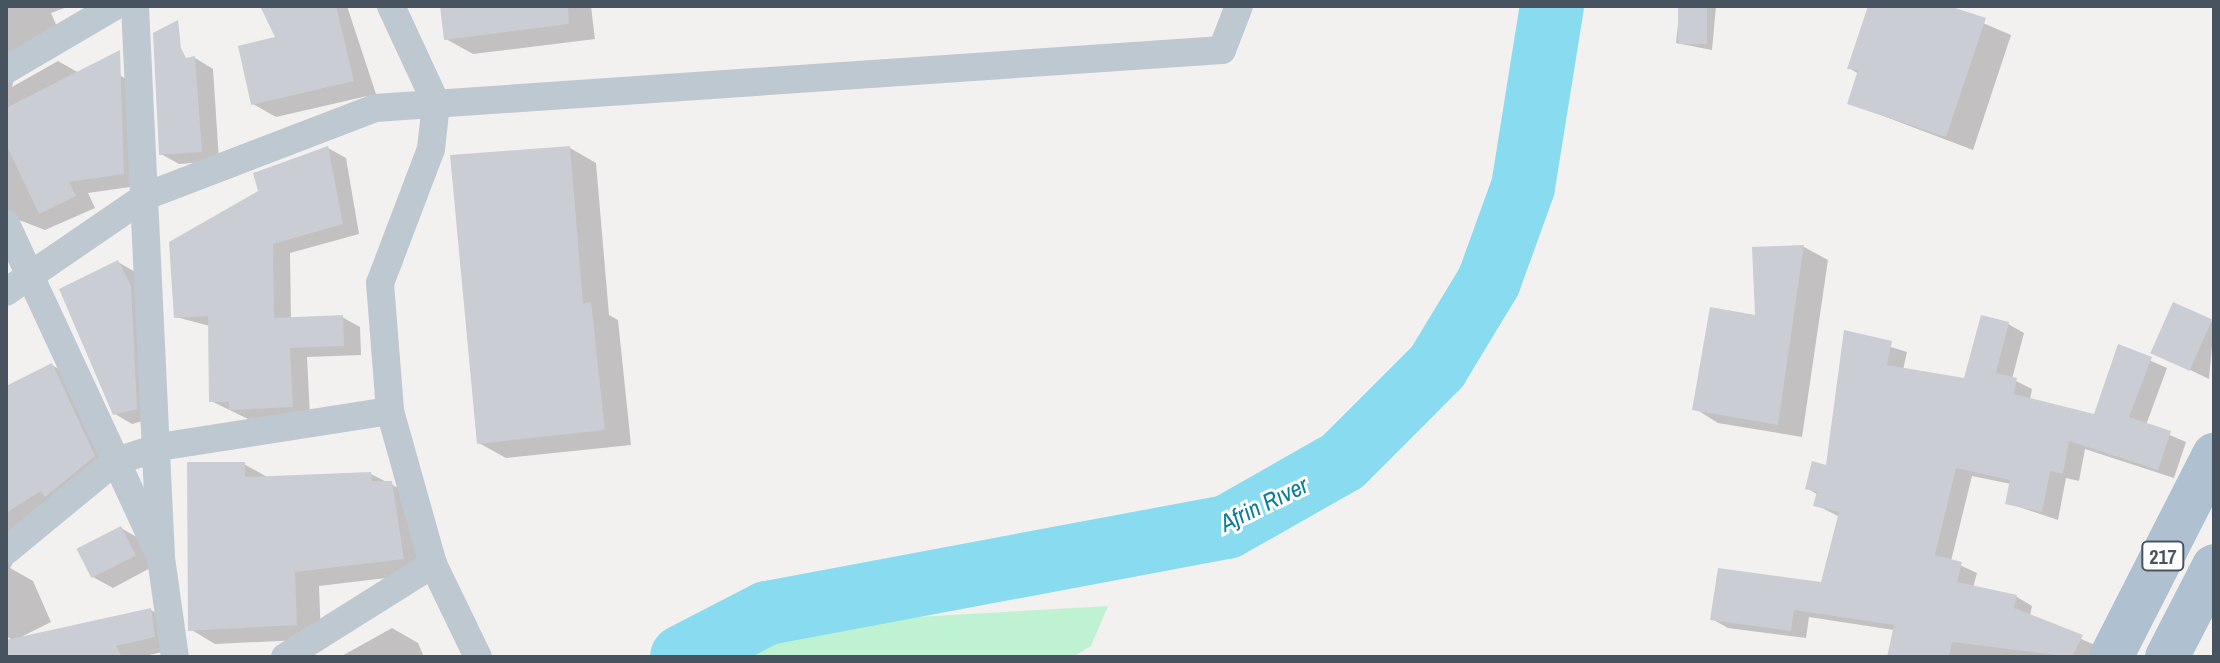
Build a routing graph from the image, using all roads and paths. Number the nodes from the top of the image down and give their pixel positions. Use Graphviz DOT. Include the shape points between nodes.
graph roads {
  1 [pos="115,6"];
  2 [pos="135,6"];
  3 [pos="391,6"];
  4 [pos="1239,6"];
  5 [pos="6,70"];
  6 [pos="436,103"];
  7 [pos="146,196"];
  8 [pos="6,224"];
  9 [pos="17,284"];
  10 [pos="390,411"];
  11 [pos="159,447"];
  12 [pos="2214,455"];
  13 [pos="114,462"];
  14 [pos="6,551"];
  15 [pos="161,558"];
  16 [pos="433,564"];
  17 [pos="2214,566"];
  18 [pos="175,657"];
  19 [pos="285,657"];
  20 [pos="478,657"];
  21 [pos="2111,657"];
  22 [pos="2167,657"];
  1 -- 5 [label="street"];
  2 -- 7 [label="street"];
  3 -- 6 [label="street"];
  4 -- 6 [label="street" via="1222,50"];
  6 -- 7 [label="street" via="375,108"];
  6 -- 10 [label="street" via="431,149 380,283"];
  7 -- 9 [label="street"];
  7 -- 11 [label="street"];
  8 -- 9 [label="street"];
  9 -- 13 [label="street"];
  10 -- 11 [label="street"];
  10 -- 16 [label="street"];
  11 -- 13 [label="street"];
  11 -- 15 [label="street"];
  12 -- 21 [label="main road, 217"];
  13 -- 14 [label="street"];
  13 -- 15 [label="street"];
  15 -- 18 [label="street"];
  16 -- 19 [label="street"];
  16 -- 20 [label="street"];
  17 -- 22 [label="main road, 217"];
}
